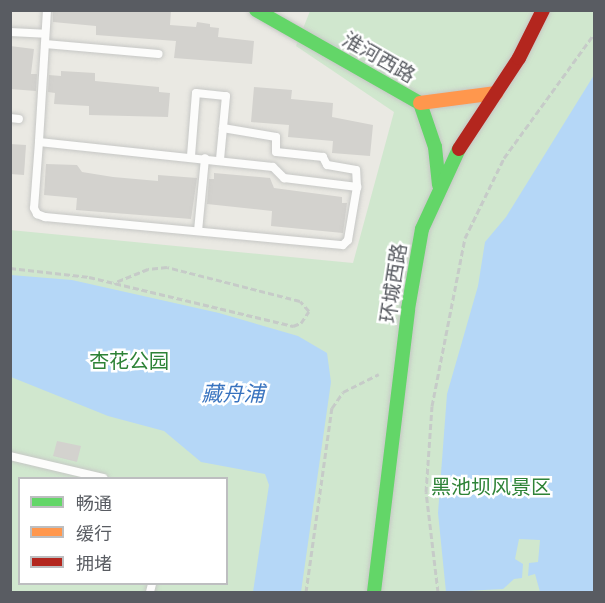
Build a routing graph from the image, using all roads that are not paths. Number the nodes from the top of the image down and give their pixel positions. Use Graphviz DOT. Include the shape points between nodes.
graph roads {
  1 [pos="47,10"];
  2 [pos="256,10"];
  3 [pos="543,10"];
  4 [pos="10,32"];
  5 [pos="45,34"];
  6 [pos="45,44"];
  7 [pos="159,54"];
  8 [pos="496,93"];
  9 [pos="420,103"];
  10 [pos="223,128"];
  11 [pos="39,142"];
  12 [pos="276,152"];
  13 [pos="191,156"];
  14 [pos="205,158"];
  15 [pos="220,160"];
  16 [pos="273,167"];
  17 [pos="439,185"];
  18 [pos="357,187"];
  19 [pos="198,231"];
  20 [pos="10,456"];
  21 [pos="99,477"];
  22 [pos="374,592"];
  1 -- 5 [label="lane"];
  2 -- 9 [label="street, 淮河西路"];
  3 -- 8 [label="street, 环城西路"];
  4 -- 5 [label="lane"];
  5 -- 6 [label="lane"];
  6 -- 7 [label="lane"];
  6 -- 11 [label="lane"];
  8 -- 9 [label="street"];
  8 -- 17 [label="street, 环城西路"];
  9 -- 17 [label="street" via="432,138"];
  10 -- 12 [label="lane" via="277,137"];
  10 -- 13 [label="lane" via="226,96 196,93"];
  10 -- 15 [label="lane"];
  11 -- 13 [label="lane"];
  11 -- 19 [label="lane" via="34,205 39,215"];
  12 -- 16 [label="lane"];
  12 -- 18 [label="lane" via="323,157 328,165 356,170"];
  13 -- 14 [label="lane"];
  14 -- 15 [label="lane"];
  14 -- 19 [label="lane"];
  15 -- 16 [label="lane"];
  16 -- 18 [label="lane" via="284,178"];
  17 -- 22 [label="street, 环城西路" via="422,229 414,267"];
  18 -- 19 [label="lane" via="348,240 343,245"];
  20 -- 21 [label="lane"];
}
